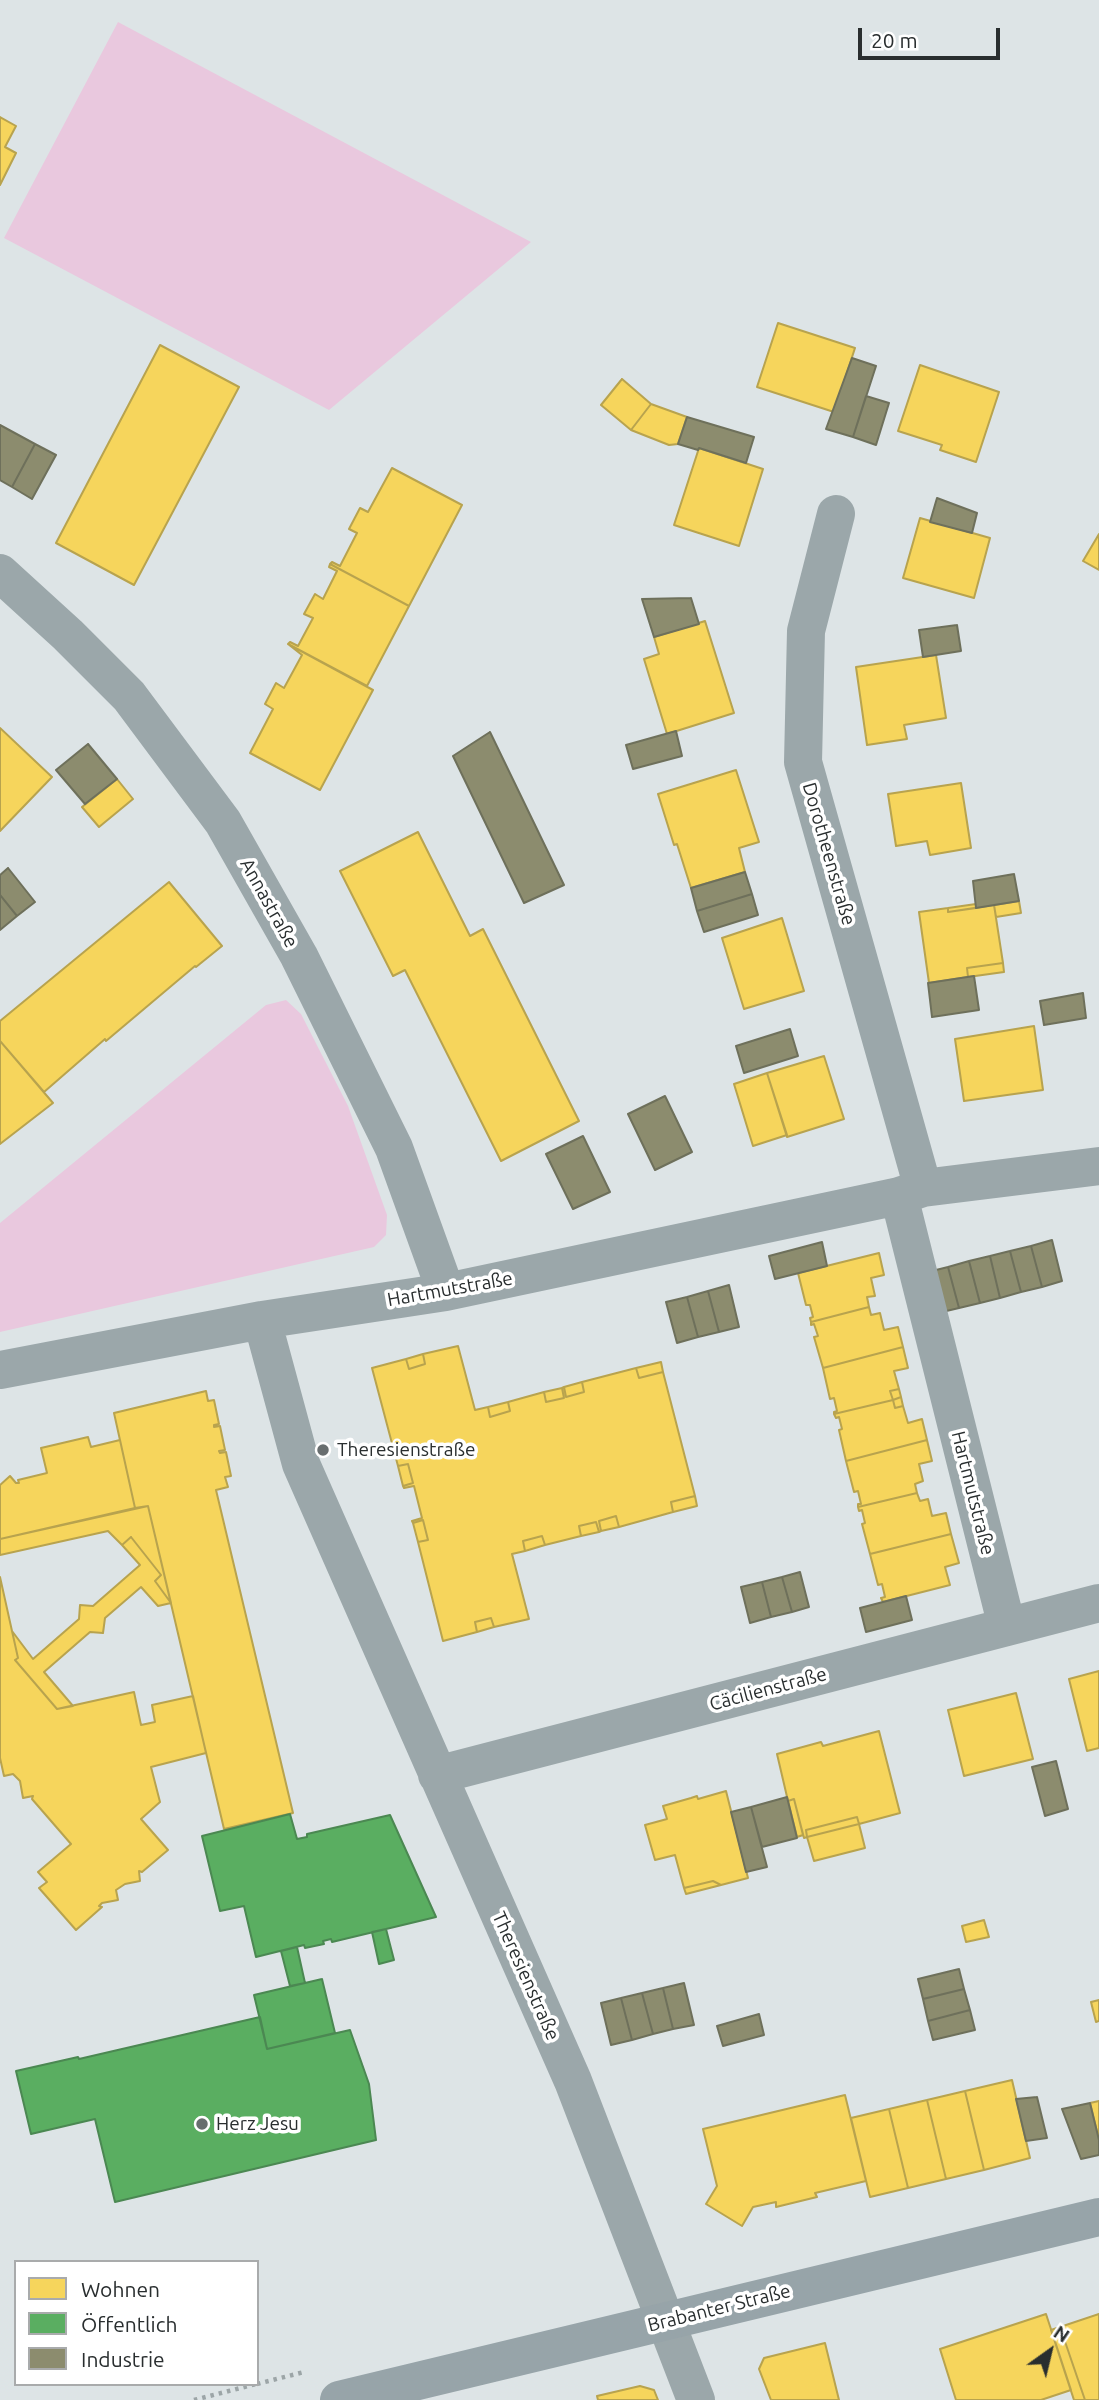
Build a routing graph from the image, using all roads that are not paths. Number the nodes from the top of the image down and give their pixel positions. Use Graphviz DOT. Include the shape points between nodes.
graph roads {
  1 [pos="836,514"];
  2 [pos="0,573"];
  3 [pos="1099,1166"];
  4 [pos="911,1192"];
  5 [pos="446,1292"];
  6 [pos="262,1320"];
  7 [pos="0,1370"];
  8 [pos="1099,1603"];
  9 [pos="1007,1627"];
  10 [pos="437,1775"];
  11 [pos="1099,2217"];
  12 [pos="666,2321"];
  13 [pos="339,2400"];
  14 [pos="696,2400"];
  1 -- 4 [label="street, Dorotheenstraße" via="806,631 803,762"];
  2 -- 5 [label="street, Annastraße" via="130,696 223,822 299,956 394,1149"];
  3 -- 4 [label="street, Hartmutstraße"];
  4 -- 5 [label="street, Hartmutstraße"];
  4 -- 9 [label="street, Hartmutstraße"];
  5 -- 6 [label="street, Hartmutstraße"];
  6 -- 7 [label="street, Hartmutstraße"];
  6 -- 10 [label="street, Theresienstraße" via="301,1464"];
  8 -- 9 [label="street, Cäcilienstraße"];
  9 -- 10 [label="street, Cäcilienstraße"];
  10 -- 12 [label="street, Theresienstraße" via="573,2081"];
  11 -- 12 [label="main road, Brabanter Straße"];
  12 -- 13 [label="main road, Brabanter Straße"];
  12 -- 14 [label="street, Theresienstraße"];
}
